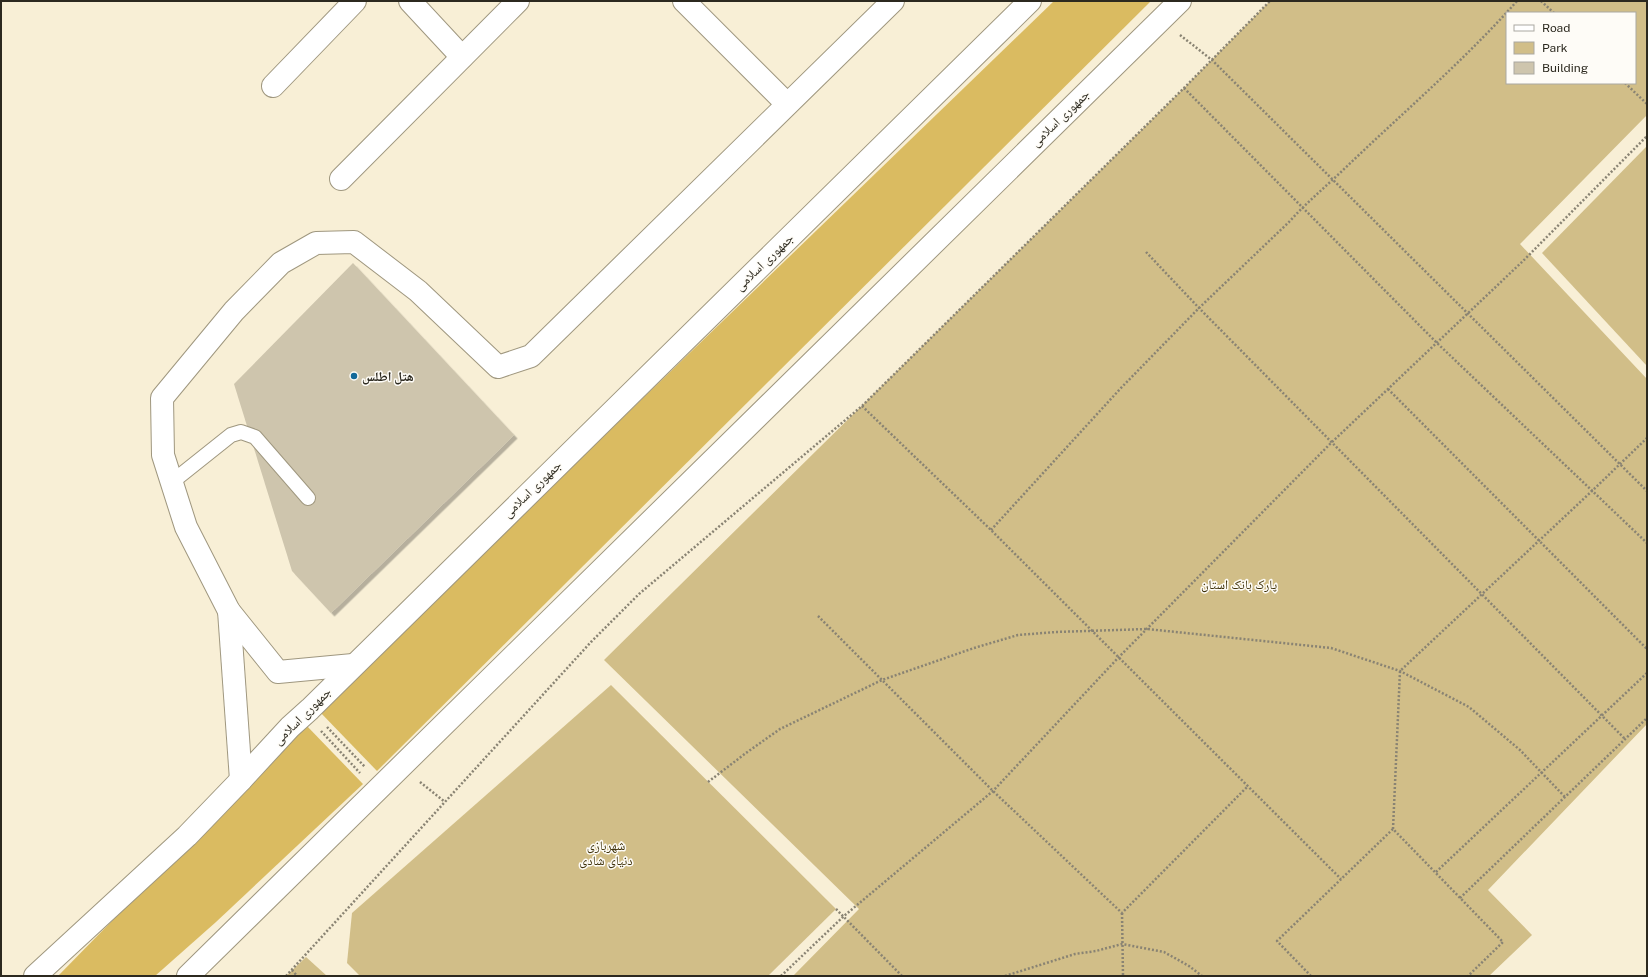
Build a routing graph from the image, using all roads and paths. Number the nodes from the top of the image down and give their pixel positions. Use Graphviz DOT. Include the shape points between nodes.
graph roads {
  1 [pos="355,1"];
  2 [pos="410,1"];
  3 [pos="518,1"];
  4 [pos="684,1"];
  5 [pos="893,1"];
  6 [pos="1030,1"];
  7 [pos="1180,1"];
  8 [pos="1270,1"];
  9 [pos="1517,1"];
  10 [pos="1541,1"];
  11 [pos="1508,12"];
  12 [pos="1553,12"];
  13 [pos="1506,14"];
  14 [pos="1160,20"];
  15 [pos="462,57"];
  16 [pos="1212,60"];
  17 [pos="1626,84"];
  18 [pos="274,86"];
  19 [pos="1184,88"];
  20 [pos="787,104"];
  21 [pos="1647,104"];
  22 [pos="1647,136"];
  23 [pos="341,179"];
  24 [pos="1332,180"];
  25 [pos="1302,207"];
  26 [pos="1146,252"];
  27 [pos="1199,308"];
  28 [pos="1467,314"];
  29 [pos="1437,343"];
  30 [pos="1388,389"];
  31 [pos="862,406"];
  32 [pos="1647,438"];
  33 [pos="1331,443"];
  34 [pos="1619,464"];
  35 [pos="172,482"];
  36 [pos="1592,491"];
  37 [pos="1647,491"];
  38 [pos="308,498"];
  39 [pos="991,530"];
  40 [pos="1539,541"];
  41 [pos="1647,543"];
  42 [pos="1482,594"];
  43 [pos="229,611"];
  44 [pos="818,616"];
  45 [pos="1147,628"];
  46 [pos="1092,631"];
  47 [pos="1647,649"];
  48 [pos="1118,658"];
  49 [pos="353,665"];
  50 [pos="1400,671"];
  51 [pos="1647,673"];
  52 [pos="882,680"];
  53 [pos="307,711"];
  54 [pos="1602,716"];
  55 [pos="1647,718"];
  56 [pos="1624,739"];
  57 [pos="401,766"];
  58 [pos="1542,772"];
  59 [pos="241,780"];
  60 [pos="708,782"];
  61 [pos="1248,786"];
  62 [pos="379,787"];
  63 [pos="993,791"];
  64 [pos="1566,797"];
  65 [pos="445,802"];
  66 [pos="1394,829"];
  67 [pos="1436,872"];
  68 [pos="1341,879"];
  69 [pos="1460,898"];
  70 [pos="836,908"];
  71 [pos="1122,913"];
  72 [pos="844,916"];
  73 [pos="1122,944"];
  74 [pos="292,970"];
  75 [pos="35,976"];
  76 [pos="188,976"];
  77 [pos="286,976"];
  78 [pos="297,976"];
  79 [pos="781,976"];
  80 [pos="902,976"];
  81 [pos="1005,976"];
  82 [pos="1123,976"];
  83 [pos="1202,976"];
  84 [pos="1311,976"];
  85 [pos="1468,976"];
  1 -- 18 [label="main road"];
  2 -- 15 [label="main road"];
  3 -- 15 [label="main road"];
  4 -- 20 [label="main road"];
  5 -- 20 [label="main road"];
  6 -- 49 [label="main road, جمهوری اسلامی"];
  7 -- 14 [label="main road, جمهوری اسلامی"];
  8 -- 16 [label="path"];
  9 -- 11 [label="path"];
  10 -- 12 [label="path"];
  13 -- 24 [label="path" via="1492,30"];
  14 -- 16 [label="path"];
  14 -- 57 [label="main road, جمهوری اسلامی"];
  15 -- 23 [label="main road"];
  16 -- 19 [label="path"];
  16 -- 24 [label="path"];
  17 -- 21 [label="path"];
  19 -- 25 [label="path"];
  19 -- 31 [label="path"];
  20 -- 35 [label="main road" via="531,356 498,367 418,291 354,242 316,243 282,263 234,311 162,398 163,455"];
  22 -- 28 [label="path"];
  24 -- 25 [label="path"];
  24 -- 28 [label="path"];
  25 -- 27 [label="path"];
  25 -- 29 [label="path"];
  26 -- 27 [label="path"];
  27 -- 33 [label="path"];
  27 -- 39 [label="path" via="1120,389"];
  28 -- 29 [label="path"];
  28 -- 34 [label="path"];
  29 -- 30 [label="path"];
  29 -- 36 [label="path"];
  30 -- 33 [label="path"];
  30 -- 40 [label="path"];
  31 -- 39 [label="path"];
  31 -- 65 [label="path" via="639,594 591,642"];
  32 -- 34 [label="path"];
  33 -- 42 [label="path"];
  33 -- 45 [label="path"];
  34 -- 36 [label="path"];
  34 -- 37 [label="path"];
  35 -- 38 [label="lane" via="231,435 241,432 255,437"];
  35 -- 43 [label="main road" via="186,527"];
  36 -- 40 [label="path"];
  36 -- 41 [label="path"];
  39 -- 46 [label="path"];
  40 -- 42 [label="path"];
  40 -- 47 [label="path"];
  42 -- 50 [label="path"];
  42 -- 54 [label="path"];
  43 -- 49 [label="main road" via="278,672"];
  43 -- 59 [label="main road"];
  44 -- 52 [label="path"];
  45 -- 46 [label="path"];
  45 -- 48 [label="path"];
  45 -- 50 [label="path" via="1330,648"];
  46 -- 48 [label="path"];
  46 -- 52 [label="path" via="1018,635"];
  48 -- 61 [label="path"];
  48 -- 63 [label="path"];
  49 -- 53 [label="main road, جمهوری اسلامی"];
  50 -- 58 [label="path" via="1469,707"];
  50 -- 66 [label="path"];
  51 -- 54 [label="path"];
  52 -- 60 [label="path" via="780,729"];
  52 -- 63 [label="path"];
  53 -- 59 [label="main road, جمهوری اسلامی"];
  53 -- 62 [label="path"];
  53 -- 62 [label="path"];
  54 -- 56 [label="path"];
  54 -- 58 [label="path"];
  55 -- 56 [label="path"];
  56 -- 64 [label="path"];
  57 -- 62 [label="main road, جمهوری اسلامی"];
  57 -- 65 [label="path"];
  58 -- 64 [label="path"];
  58 -- 67 [label="path"];
  59 -- 75 [label="main road, جمهوری اسلامی" via="187,836"];
  61 -- 68 [label="path"];
  61 -- 71 [label="path"];
  62 -- 76 [label="main road, جمهوری اسلامی"];
  63 -- 71 [label="path"];
  63 -- 72 [label="path"];
  64 -- 69 [label="path"];
  65 -- 74 [label="path"];
  66 -- 67 [label="path"];
  66 -- 68 [label="path"];
  67 -- 69 [label="path"];
  68 -- 84 [label="path" via="1277,941"];
  69 -- 85 [label="path" via="1503,942"];
  70 -- 72 [label="path"];
  71 -- 73 [label="path"];
  72 -- 79 [label="path"];
  72 -- 80 [label="path"];
  73 -- 81 [label="path" via="1075,954"];
  73 -- 82 [label="path"];
  73 -- 83 [label="path" via="1164,952 1190,966"];
  74 -- 77 [label="path"];
  74 -- 78 [label="path"];
}
